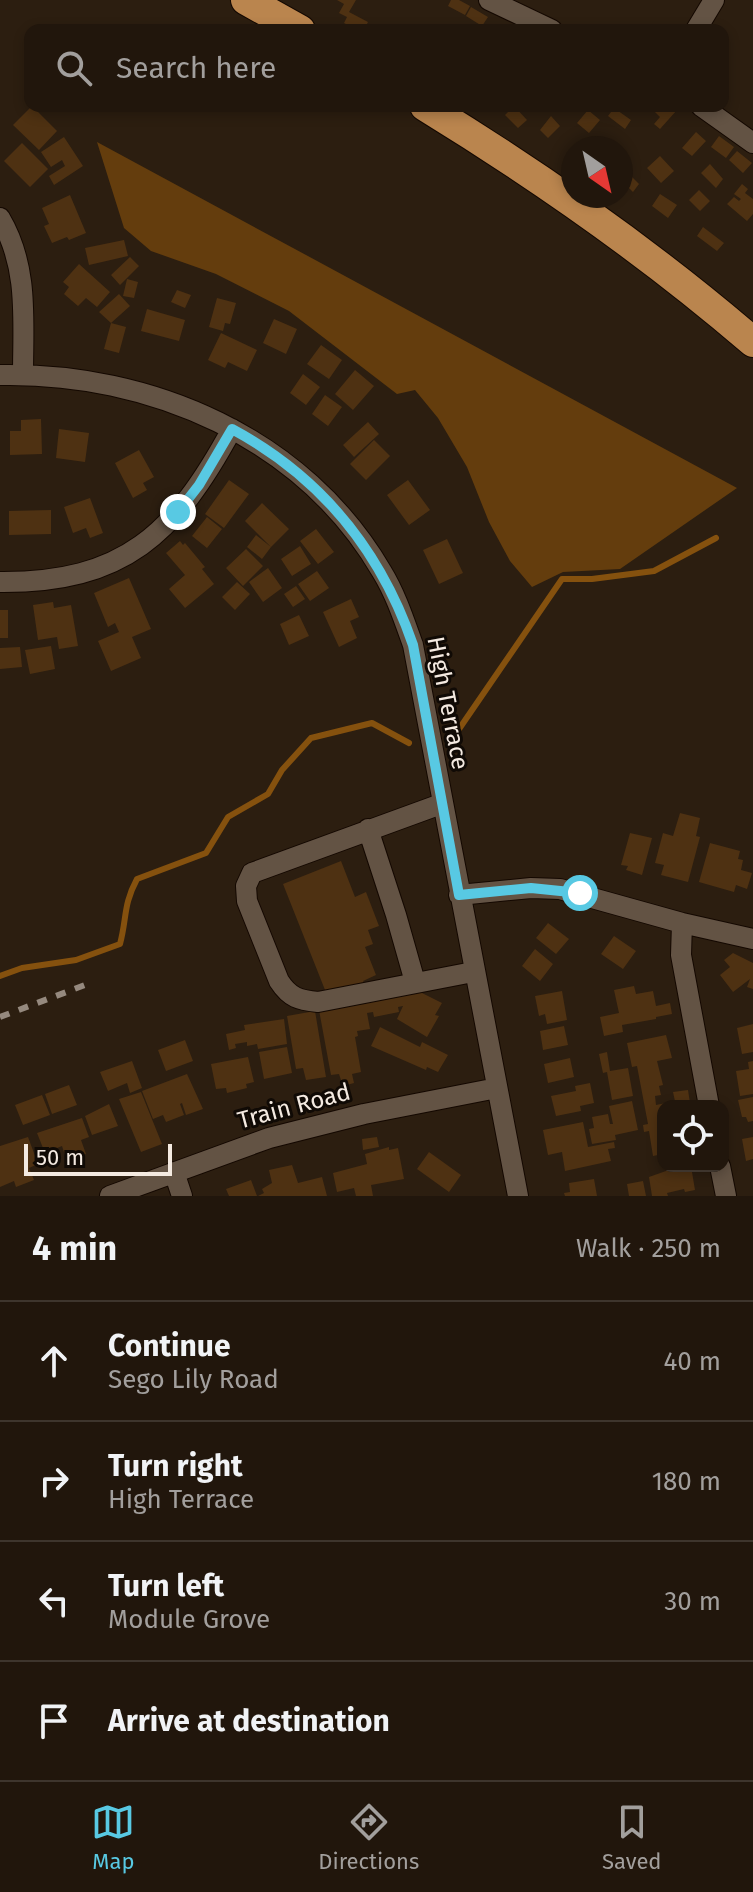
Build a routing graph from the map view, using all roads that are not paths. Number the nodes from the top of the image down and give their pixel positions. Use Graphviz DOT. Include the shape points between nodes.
graph roads {
  1 [pos="246,0"];
  2 [pos="489,0"];
  3 [pos="714,0"];
  4 [pos="289,24"];
  5 [pos="539,24"];
  6 [pos="700,24"];
  7 [pos="434,112"];
  8 [pos="712,112"];
  9 [pos="753,143"];
  10 [pos="0,218"];
  11 [pos="753,342"];
  12 [pos="0,375"];
  13 [pos="23,375"];
  14 [pos="232,429"];
  15 [pos="0,582"];
  16 [pos="441,804"];
  17 [pos="368,829"];
  18 [pos="459,895"];
  19 [pos="682,923"];
  20 [pos="753,939"];
  21 [pos="473,972"];
  22 [pos="415,982"];
  23 [pos="497,1088"];
  24 [pos="708,1100"];
  25 [pos="174,1172"];
  26 [pos="721,1172"];
  27 [pos="110,1196"];
  28 [pos="182,1196"];
  29 [pos="518,1196"];
  30 [pos="726,1196"];
  1 -- 4 [label="highway"];
  2 -- 5 [label="street"];
  3 -- 6 [label="street"];
  7 -- 11 [label="highway" via="621,239"];
  8 -- 9 [label="street"];
  10 -- 13 [label="street" via="23,281"];
  12 -- 13 [label="street, High Terrace"];
  13 -- 14 [label="street, High Terrace" via="112,385 196,411"];
  14 -- 15 [label="street" via="185,503 142,545 82,575"];
  14 -- 16 [label="street, High Terrace" via="313,486 384,574 413,645"];
  16 -- 17 [label="street"];
  16 -- 18 [label="street, High Terrace"];
  17 -- 22 [label="street"];
  17 -- 22 [label="street" via="252,873 247,901 279,981 297,999 318,1002"];
  18 -- 19 [label="street" via="560,889"];
  18 -- 21 [label="street, High Terrace"];
  19 -- 20 [label="street"];
  19 -- 24 [label="street" via="681,955"];
  21 -- 22 [label="street"];
  21 -- 23 [label="street, High Terrace"];
  23 -- 25 [label="street, Train Road" via="269,1138"];
  23 -- 29 [label="street, High Terrace"];
  25 -- 27 [label="street, Train Road"];
  25 -- 28 [label="street"];
  26 -- 30 [label="street"];
}
